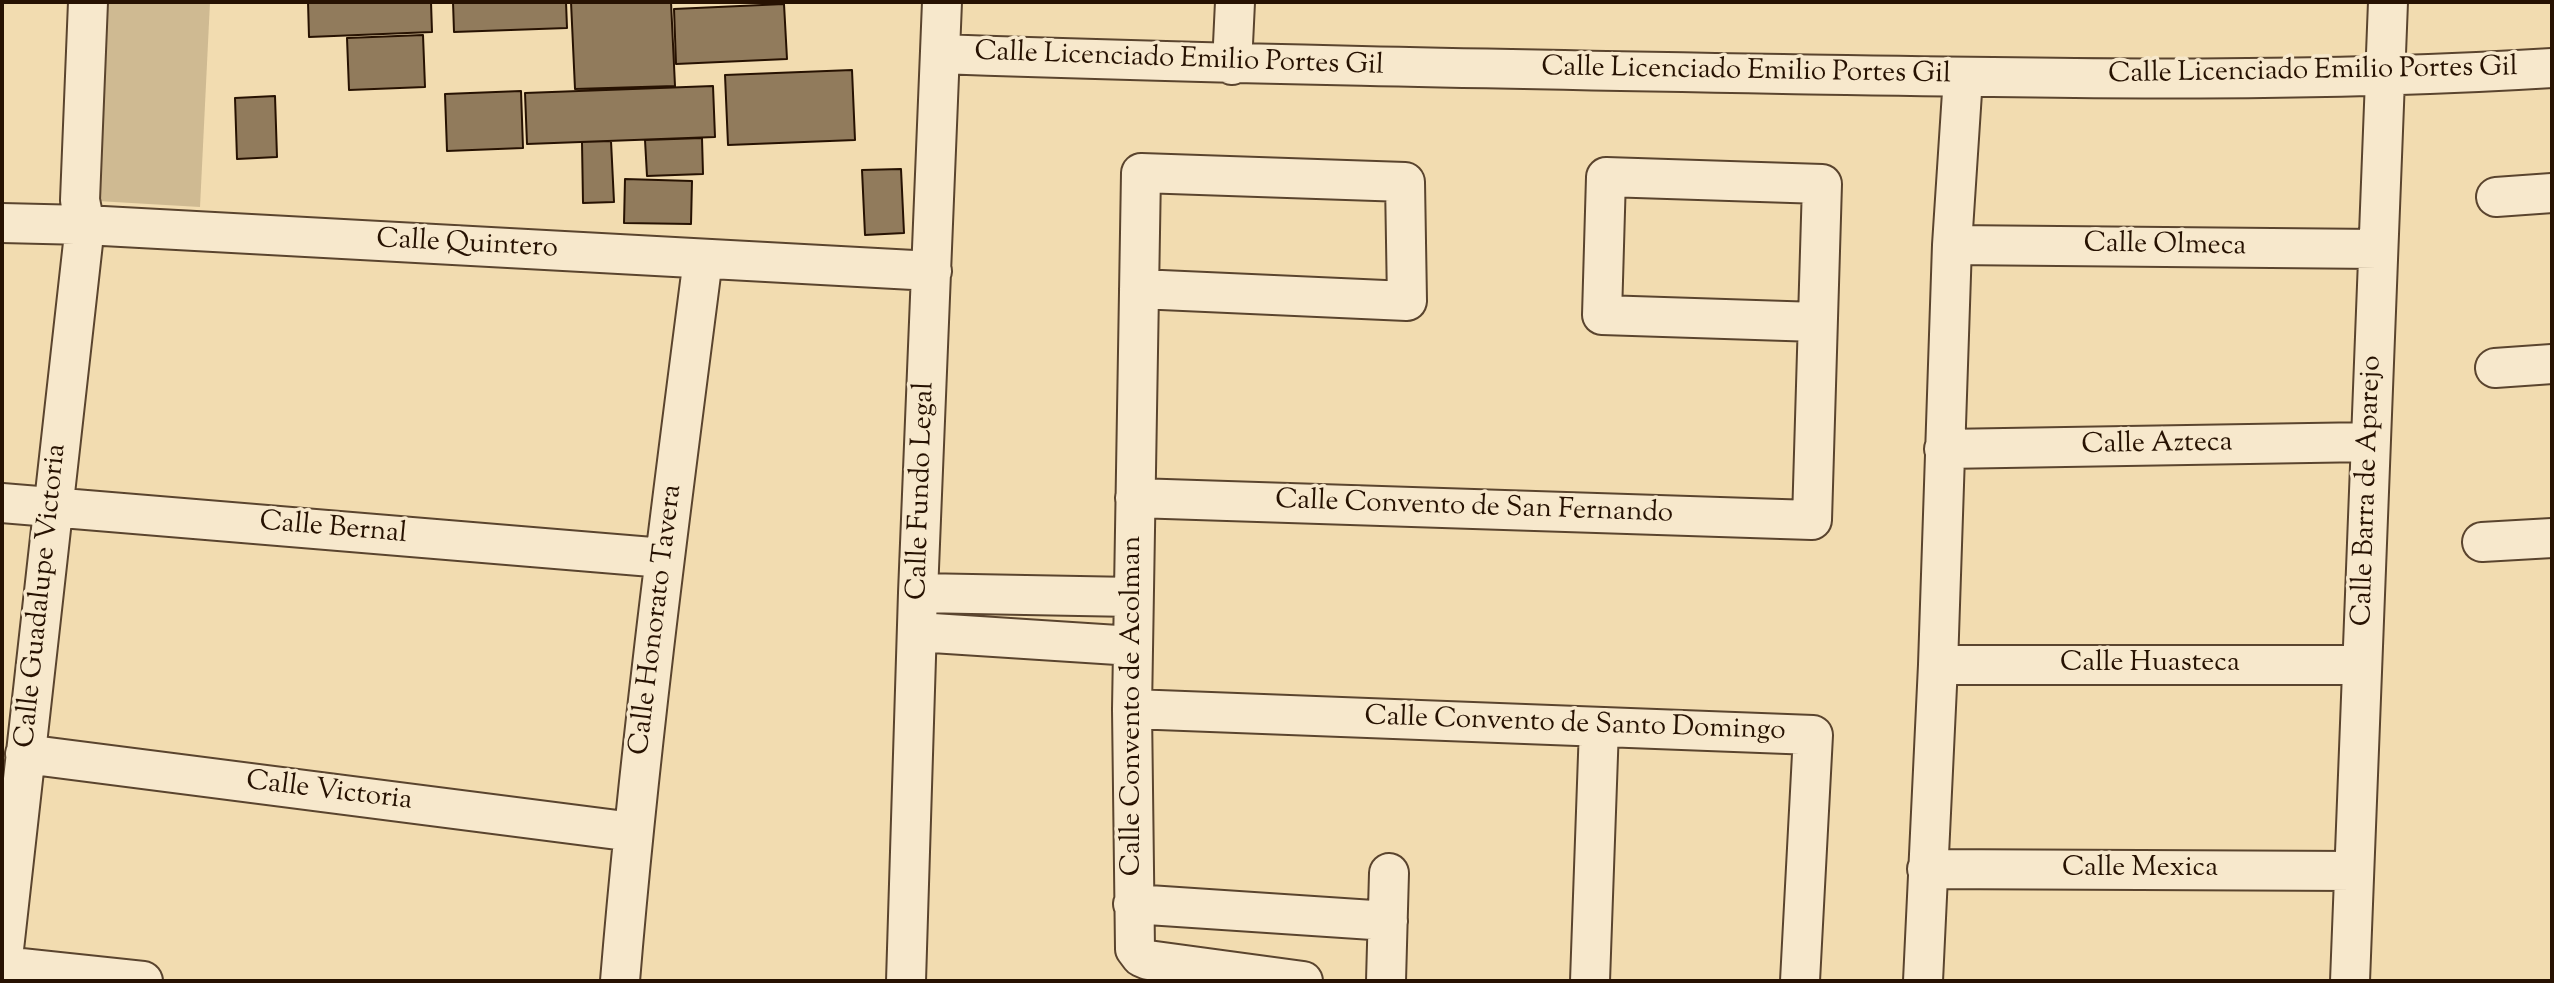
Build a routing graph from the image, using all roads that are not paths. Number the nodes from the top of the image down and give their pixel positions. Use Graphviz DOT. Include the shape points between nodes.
graph roads {
  1 [pos="88,2"];
  2 [pos="942,2"];
  3 [pos="1235,2"];
  4 [pos="2388,2"];
  5 [pos="940,54"];
  6 [pos="1232,65"];
  7 [pos="2552,68"];
  8 [pos="1962,77"];
  9 [pos="2385,77"];
  10 [pos="2552,193"];
  11 [pos="2496,197"];
  12 [pos="2,223"];
  13 [pos="85,225"];
  14 [pos="1952,245"];
  15 [pos="2378,249"];
  16 [pos="703,259"];
  17 [pos="932,271"];
  18 [pos="1139,289"];
  19 [pos="1817,322"];
  20 [pos="2552,364"];
  21 [pos="2495,368"];
  22 [pos="2370,442"];
  23 [pos="1944,449"];
  24 [pos="1135,498"];
  25 [pos="2,503"];
  26 [pos="53,507"];
  27 [pos="2552,538"];
  28 [pos="2482,542"];
  29 [pos="664,558"];
  30 [pos="918,593"];
  31 [pos="1133,597"];
  32 [pos="917,632"];
  33 [pos="1133,646"];
  34 [pos="1938,665"];
  35 [pos="2362,666"];
  36 [pos="1132,709"];
  37 [pos="1599,727"];
  38 [pos="25,754"];
  39 [pos="633,832"];
  40 [pos="1927,869"];
  41 [pos="2354,871"];
  42 [pos="1389,873"];
  43 [pos="1133,904"];
  44 [pos="1388,921"];
  45 [pos="2,967"];
  46 [pos="143,981"];
  47 [pos="620,981"];
  48 [pos="906,981"];
  49 [pos="1303,981"];
  50 [pos="1387,981"];
  51 [pos="1590,981"];
  52 [pos="1800,981"];
  53 [pos="1923,981"];
  54 [pos="2350,981"];
  1 -- 13 [label="street, Calle Guadalupe Victoria" via="80,200"];
  2 -- 5 [label="street, Calle Fundo Legal"];
  3 -- 6 [label="street"];
  4 -- 9 [label="street, Calle Barra de Aparejo"];
  5 -- 6 [label="street, Calle Licenciado Emilio Portes Gil"];
  5 -- 17 [label="street, Calle Fundo Legal"];
  6 -- 8 [label="street, Calle Licenciado Emilio Portes Gil"];
  7 -- 9 [label="street, Calle Licenciado Emilio Portes Gil"];
  8 -- 9 [label="street, Calle Licenciado Emilio Portes Gil"];
  8 -- 14 [label="street"];
  9 -- 15 [label="street, Calle Barra de Aparejo"];
  10 -- 11 [label="street"];
  12 -- 13 [label="street, Calle Quintero"];
  13 -- 16 [label="street, Calle Quintero"];
  13 -- 26 [label="street, Calle Guadalupe Victoria"];
  14 -- 15 [label="street, Calle Olmeca"];
  14 -- 23 [label="street"];
  15 -- 22 [label="street, Calle Barra de Aparejo"];
  16 -- 17 [label="street, Calle Quintero"];
  16 -- 29 [label="street, Calle Honorato Tavera"];
  17 -- 30 [label="street, Calle Fundo Legal"];
  18 -- 18 [label="street, Calle Convento de Acolman" via="1141,173 1405,182 1407,302"];
  18 -- 24 [label="street, Calle Convento de Acolman"];
  19 -- 19 [label="street" via="1822,184 1606,177 1602,315"];
  19 -- 24 [label="street, Calle Convento de San Fernando" via="1812,520"];
  20 -- 21 [label="street"];
  22 -- 23 [label="street, Calle Azteca"];
  22 -- 35 [label="street, Calle Barra de Aparejo"];
  23 -- 34 [label="street"];
  24 -- 31 [label="street, Calle Convento de Acolman"];
  25 -- 26 [label="street, Calle Bernal"];
  26 -- 29 [label="street, Calle Bernal"];
  26 -- 38 [label="street, Calle Guadalupe Victoria"];
  27 -- 28 [label="street"];
  29 -- 39 [label="street, Calle Honorato Tavera"];
  30 -- 31 [label="street"];
  30 -- 32 [label="street, Calle Fundo Legal"];
  31 -- 33 [label="street, Calle Convento de Acolman"];
  32 -- 33 [label="street"];
  32 -- 48 [label="street, Calle Fundo Legal"];
  33 -- 36 [label="street, Calle Convento de Acolman"];
  34 -- 35 [label="street, Calle Huasteca"];
  34 -- 40 [label="street"];
  35 -- 41 [label="street, Calle Barra de Aparejo"];
  36 -- 37 [label="street, Calle Convento de Santo Domingo"];
  36 -- 43 [label="street, Calle Convento de Acolman"];
  37 -- 51 [label="street"];
  37 -- 52 [label="street, Calle Convento de Santo Domingo" via="1813,735"];
  38 -- 39 [label="street, Calle Victoria"];
  38 -- 45 [label="street, Calle Guadalupe Victoria"];
  39 -- 47 [label="street, Calle Honorato Tavera"];
  40 -- 41 [label="street, Calle Mexica"];
  40 -- 53 [label="street"];
  41 -- 54 [label="street, Calle Barra de Aparejo"];
  42 -- 44 [label="street"];
  43 -- 44 [label="street"];
  43 -- 49 [label="street, Calle Convento de Acolman" via="1135,949 1141,957"];
  44 -- 50 [label="street"];
  45 -- 46 [label="street"];
}
